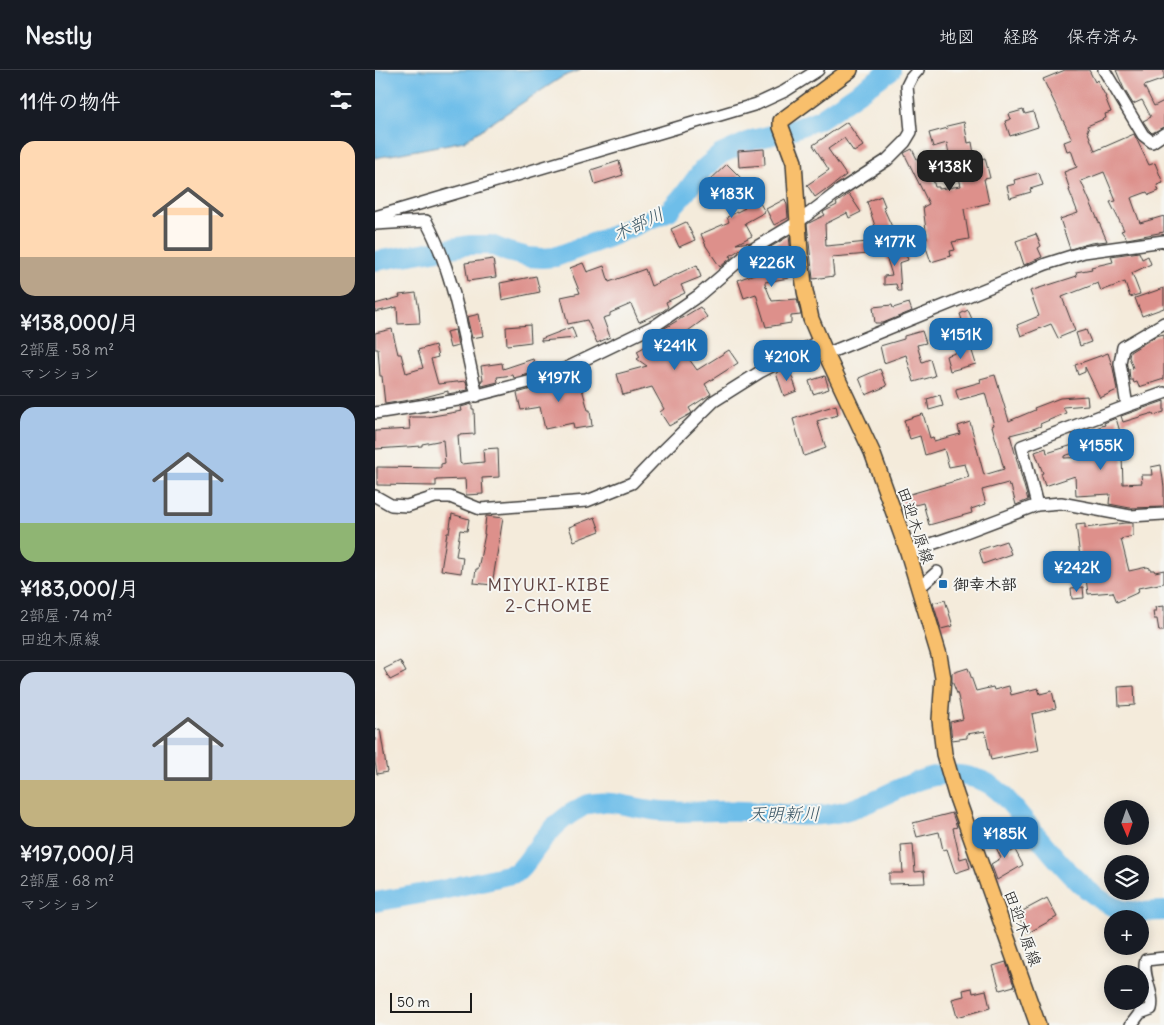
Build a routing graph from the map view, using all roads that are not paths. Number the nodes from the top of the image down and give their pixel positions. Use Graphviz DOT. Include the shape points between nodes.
graph roads {
  1 [pos="818,70"];
  2 [pos="850,70"];
  3 [pos="918,70"];
  4 [pos="1104,70"];
  5 [pos="1164,134"];
  6 [pos="375,217"];
  7 [pos="798,222"];
  8 [pos="375,224"];
  9 [pos="1164,241"];
  10 [pos="1164,323"];
  11 [pos="823,348"];
  12 [pos="1164,393"];
  13 [pos="477,396"];
  14 [pos="1127,406"];
  15 [pos="375,413"];
  16 [pos="375,496"];
  17 [pos="1037,505"];
  18 [pos="1164,514"];
  19 [pos="908,552"];
  20 [pos="937,572"];
  21 [pos="919,588"];
  22 [pos="1164,958"];
  23 [pos="1038,1025"];
  24 [pos="1131,1025"];
  1 -- 6 [label="street" via="757,104"];
  2 -- 7 [label="main road, 田迎木原線" via="781,121 794,162"];
  3 -- 7 [label="street" via="907,86 911,132 905,142 887,160"];
  4 -- 5 [label="street" via="1143,135 1152,142"];
  7 -- 11 [label="main road, 田迎木原線" via="805,291 811,319"];
  7 -- 13 [label="street" via="753,249 698,296 655,326 548,377"];
  8 -- 13 [label="street" via="425,222 430,230 447,274"];
  9 -- 11 [label="street" via="1083,252"];
  10 -- 14 [label="street" via="1123,347 1120,363"];
  11 -- 16 [label="street" via="759,372 714,401 632,483 587,501 480,509 450,497 435,497 407,506 391,505"];
  11 -- 19 [label="main road, 田迎木原線" via="872,452"];
  12 -- 14 [label="street"];
  13 -- 15 [label="street"];
  14 -- 17 [label="street" via="1023,446"];
  17 -- 18 [label="street" via="1061,503 1130,516"];
  17 -- 19 [label="street"];
  19 -- 21 [label="main road, 田迎木原線"];
  20 -- 21 [label="street"];
  21 -- 23 [label="main road, 田迎木原線" via="943,678 940,720 947,764"];
  22 -- 24 [label="street" via="1146,960 1144,966 1151,1009 1139,1013"];
}
